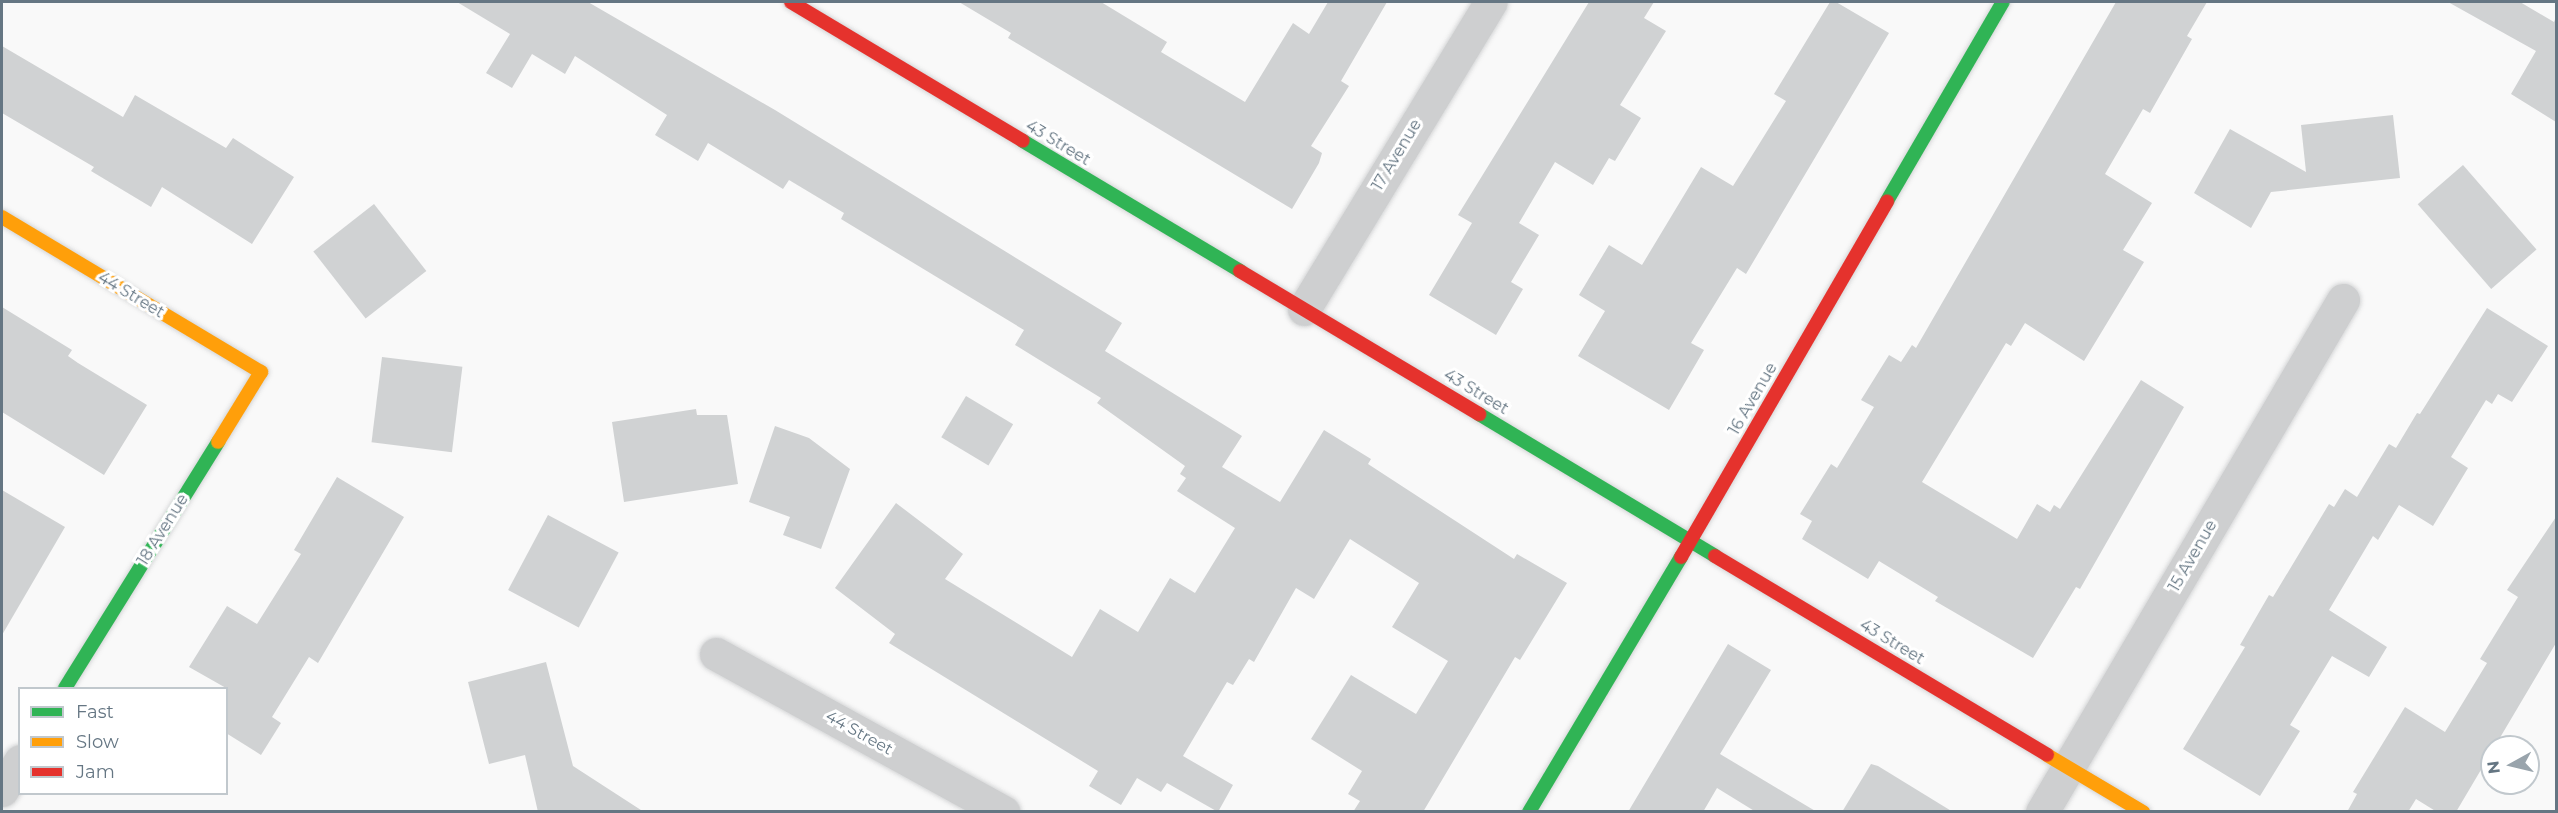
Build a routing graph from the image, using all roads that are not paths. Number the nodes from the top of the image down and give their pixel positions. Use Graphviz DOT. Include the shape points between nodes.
graph roads {
  1 [pos="791,2"];
  2 [pos="1491,2"];
  3 [pos="2003,2"];
  4 [pos="2,217"];
  5 [pos="2343,300"];
  6 [pos="1304,309"];
  7 [pos="261,372"];
  8 [pos="1691,540"];
  9 [pos="716,654"];
  10 [pos="65,687"];
  11 [pos="18,764"];
  12 [pos="2068,767"];
  13 [pos="2,790"];
  14 [pos="1003,812"];
  15 [pos="1529,812"];
  16 [pos="2042,812"];
  17 [pos="2143,812"];
  1 -- 6 [label="street, 43 Street"];
  2 -- 6 [label="street, 17 Avenue"];
  3 -- 8 [label="street, 16 Avenue"];
  4 -- 7 [label="street, 44 Street"];
  5 -- 12 [label="street, 15 Avenue"];
  6 -- 8 [label="street, 43 Street"];
  7 -- 10 [label="street, 18 Avenue"];
  8 -- 12 [label="street, 43 Street"];
  8 -- 15 [label="street, 16 Avenue"];
  9 -- 14 [label="street, 44 Street"];
  11 -- 13 [label="street"];
  12 -- 16 [label="street, 15 Avenue"];
  12 -- 17 [label="street, 43 Street"];
}
